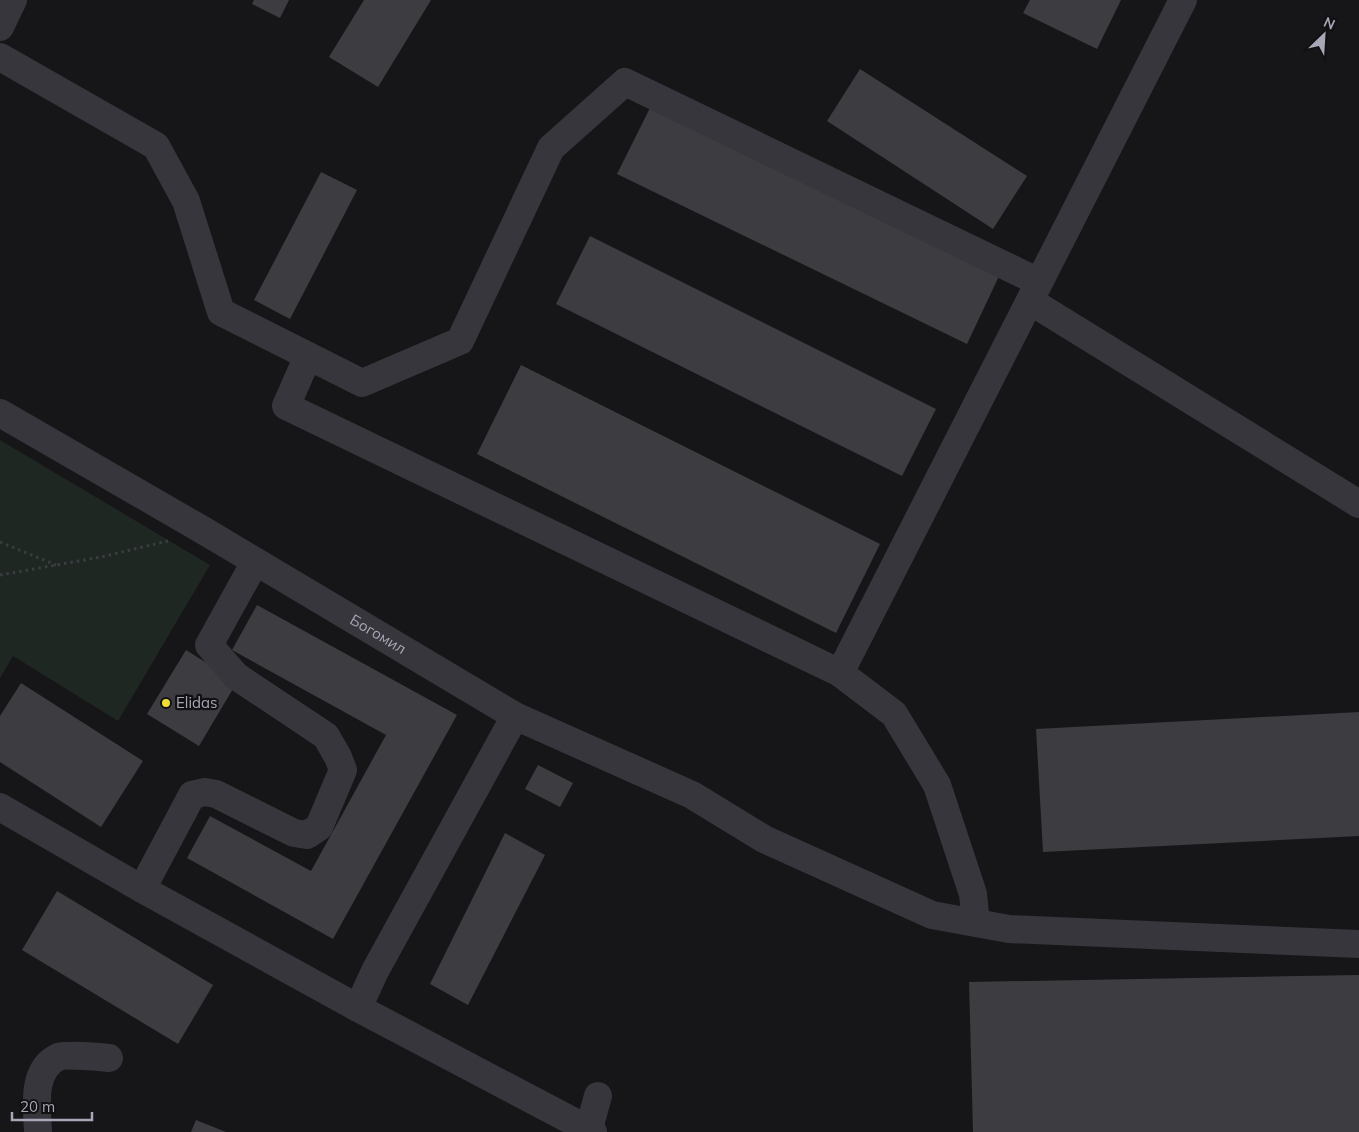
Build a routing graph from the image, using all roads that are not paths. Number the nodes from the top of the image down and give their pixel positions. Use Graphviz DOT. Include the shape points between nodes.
graph roads {
  1 [pos="13,0"];
  2 [pos="1183,0"];
  3 [pos="0,27"];
  4 [pos="0,57"];
  5 [pos="1034,292"];
  6 [pos="308,356"];
  7 [pos="0,413"];
  8 [pos="1359,504"];
  9 [pos="255,562"];
  10 [pos="840,673"];
  11 [pos="515,716"];
  12 [pos="0,807"];
  13 [pos="142,889"];
  14 [pos="976,923"];
  15 [pos="1359,944"];
  16 [pos="358,1008"];
  17 [pos="109,1058"];
  18 [pos="598,1096"];
  19 [pos="590,1131"];
  20 [pos="38,1132"];
  1 -- 3 [label="street"];
  2 -- 5 [label="street"];
  4 -- 6 [label="street" via="156,146 186,201 221,312"];
  5 -- 6 [label="street" via="625,82 551,148 460,341 362,383"];
  5 -- 8 [label="street"];
  5 -- 10 [label="street"];
  6 -- 10 [label="street" via="286,406"];
  7 -- 9 [label="street, Богомил"];
  9 -- 11 [label="street, Богомил"];
  9 -- 13 [label="street" via="209,645 236,676 326,736 343,770 319,827 306,835 294,833 216,794 192,794"];
  10 -- 14 [label="street" via="894,714 937,785 973,894"];
  11 -- 14 [label="street, Богомил" via="692,795 764,839 932,915"];
  11 -- 16 [label="street" via="375,971"];
  12 -- 13 [label="street"];
  13 -- 16 [label="street"];
  14 -- 15 [label="street, Богомил" via="1009,929"];
  16 -- 19 [label="street"];
  17 -- 20 [label="street" via="59,1056 44,1069 36,1098"];
  18 -- 19 [label="street"];
}
